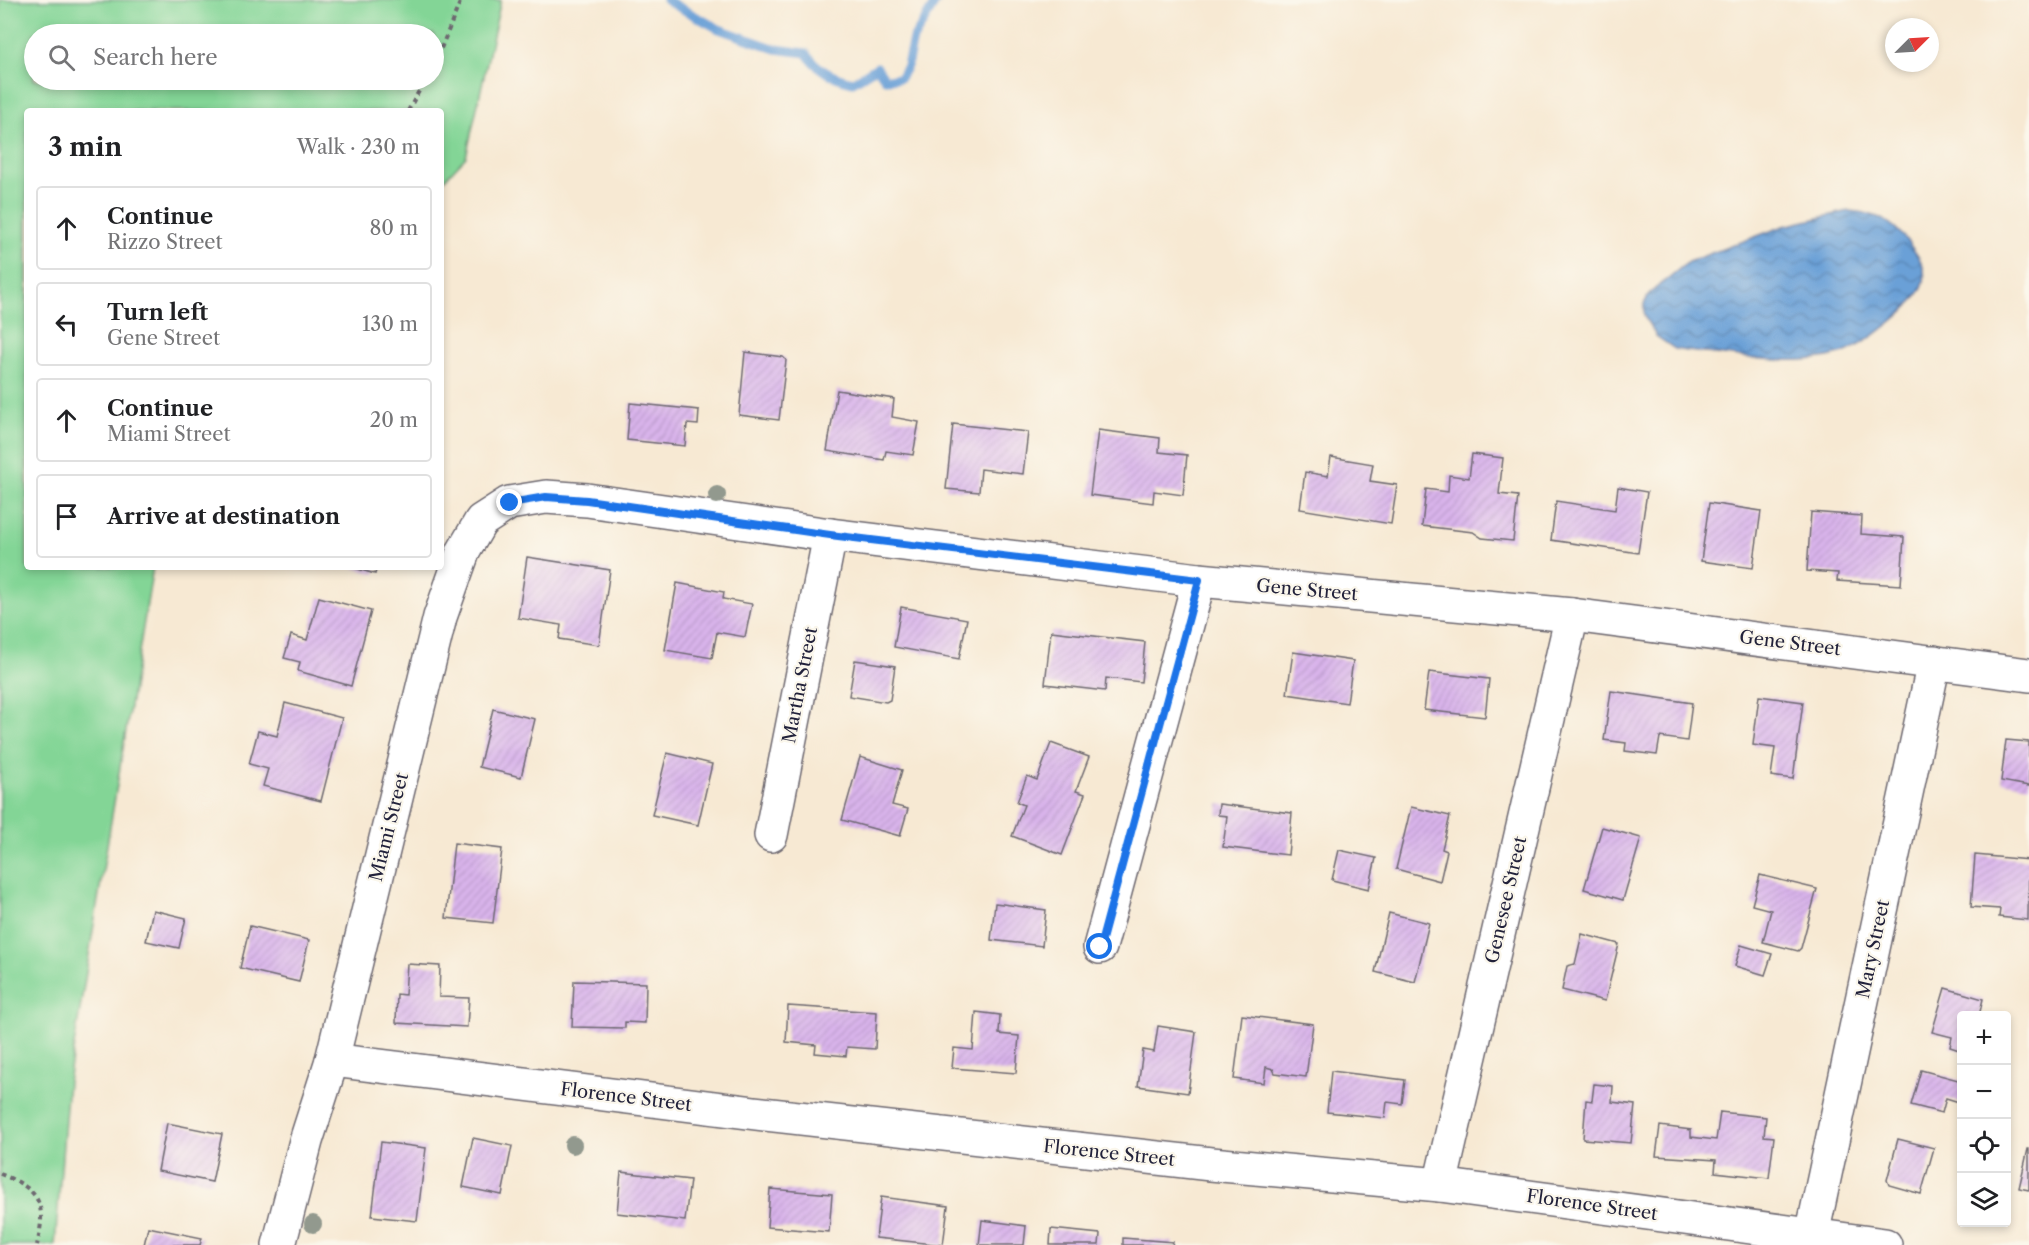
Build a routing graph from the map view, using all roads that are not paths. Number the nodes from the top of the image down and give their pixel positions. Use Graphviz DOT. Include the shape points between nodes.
graph roads {
  1 [pos="587,500"];
  2 [pos="830,535"];
  3 [pos="1199,580"];
  4 [pos="1572,615"];
  5 [pos="1934,662"];
  6 [pos="2029,675"];
  7 [pos="771,835"];
  8 [pos="1100,947"];
  9 [pos="332,1060"];
  10 [pos="1440,1185"];
  11 [pos="1812,1235"];
  12 [pos="279,1245"];
  13 [pos="1885,1245"];
  1 -- 2 [label="street, Gene Street"];
  1 -- 9 [label="street, Miami Street" via="546,497 510,503 481,521 463,552 440,616"];
  2 -- 3 [label="street, Gene Street"];
  2 -- 7 [label="street, Martha Street"];
  3 -- 4 [label="street, Gene Street"];
  3 -- 8 [label="street"];
  4 -- 5 [label="street, Gene Street"];
  4 -- 10 [label="street, Genesee Street"];
  5 -- 6 [label="street, Gene Street"];
  5 -- 11 [label="street, Mary Street"];
  9 -- 10 [label="street, Florence Street" via="755,1113 1200,1163"];
  9 -- 12 [label="street, Miami Street"];
  10 -- 11 [label="street, Florence Street"];
  11 -- 13 [label="street, Florence Street"];
}
